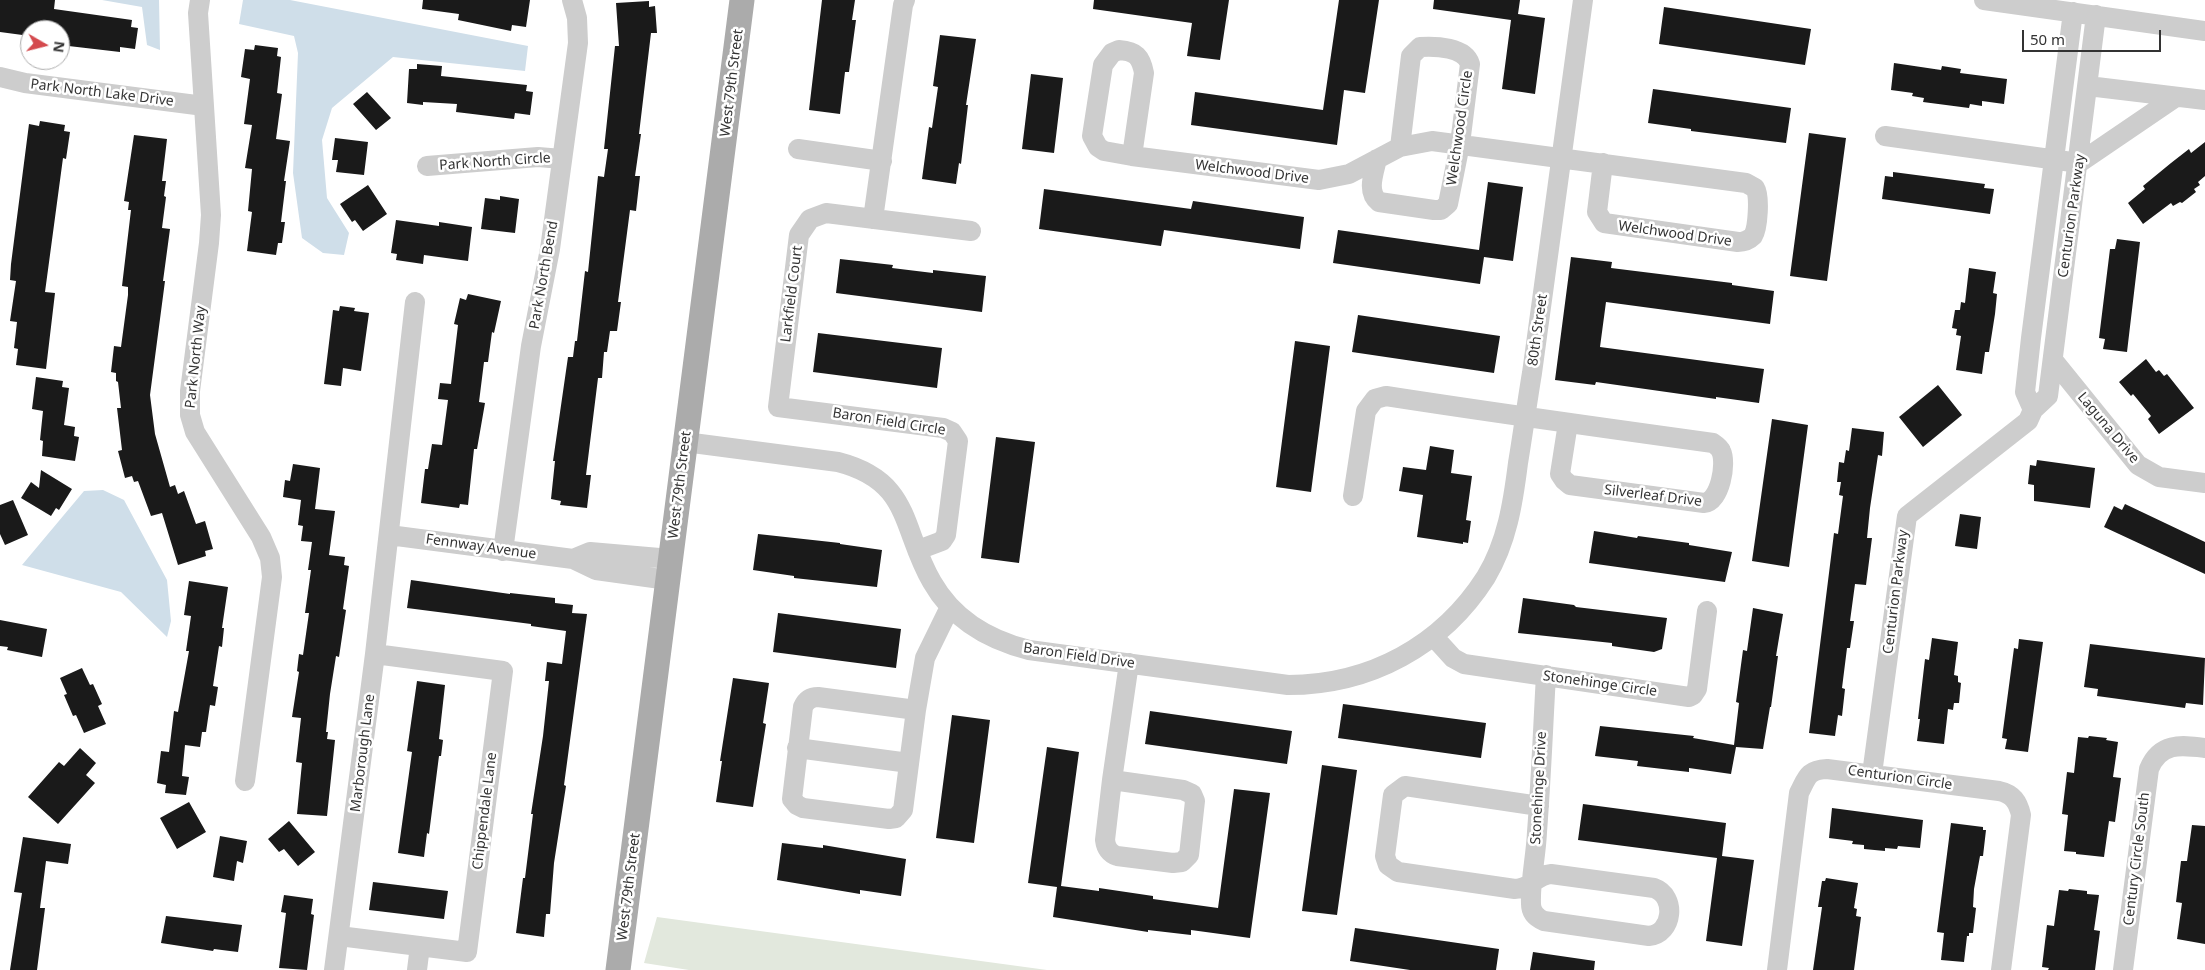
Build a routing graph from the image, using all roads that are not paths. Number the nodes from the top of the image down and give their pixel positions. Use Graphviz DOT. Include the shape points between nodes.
graph roads {
  1 [pos="200,0"];
  2 [pos="572,0"];
  3 [pos="742,0"];
  4 [pos="905,0"];
  5 [pos="1583,0"];
  6 [pos="1984,0"];
  7 [pos="2032,3"];
  8 [pos="2073,12"];
  9 [pos="2096,15"];
  10 [pos="2205,31"];
  11 [pos="0,77"];
  12 [pos="2088,86"];
  13 [pos="2176,97"];
  14 [pos="2205,100"];
  15 [pos="204,106"];
  16 [pos="1885,136"];
  17 [pos="1460,144"];
  18 [pos="1400,147"];
  19 [pos="798,149"];
  20 [pos="1132,156"];
  21 [pos="1561,158"];
  22 [pos="562,159"];
  23 [pos="1377,159"];
  24 [pos="882,160"];
  25 [pos="2055,160"];
  26 [pos="1603,163"];
  27 [pos="2079,163"];
  28 [pos="427,166"];
  29 [pos="873,218"];
  30 [pos="971,231"];
  31 [pos="415,302"];
  32 [pos="2031,338"];
  33 [pos="2054,351"];
  34 [pos="778,407"];
  35 [pos="2033,410"];
  36 [pos="1525,418"];
  37 [pos="1568,424"];
  38 [pos="685,442"];
  39 [pos="2205,483"];
  40 [pos="1353,496"];
  41 [pos="389,535"];
  42 [pos="918,550"];
  43 [pos="503,551"];
  44 [pos="669,570"];
  45 [pos="950,607"];
  46 [pos="1707,611"];
  47 [pos="1433,636"];
  48 [pos="375,654"];
  49 [pos="1128,663"];
  50 [pos="1546,676"];
  51 [pos="916,710"];
  52 [pos="798,748"];
  53 [pos="2205,748"];
  54 [pos="909,763"];
  55 [pos="1872,774"];
  56 [pos="1112,780"];
  57 [pos="245,781"];
  58 [pos="1539,806"];
  59 [pos="1540,879"];
  60 [pos="339,936"];
  61 [pos="420,946"];
  62 [pos="334,970"];
  63 [pos="417,970"];
  64 [pos="618,970"];
  65 [pos="1777,970"];
  66 [pos="2001,970"];
  67 [pos="2123,970"];
  1 -- 15 [label="street, Park North Way"];
  2 -- 22 [label="street, Park North Bend" via="578,43"];
  3 -- 38 [label="main road, West 79th Street"];
  4 -- 24 [label="street"];
  5 -- 21 [label="street, 80th Street"];
  6 -- 7 [label="street"];
  7 -- 8 [label="street"];
  8 -- 9 [label="street"];
  8 -- 25 [label="street, Centurion Parkway"];
  9 -- 10 [label="street"];
  9 -- 12 [label="street, Centurion Parkway"];
  11 -- 15 [label="street, Park North Lake Drive"];
  12 -- 13 [label="street"];
  12 -- 27 [label="street, Centurion Parkway"];
  13 -- 14 [label="street"];
  13 -- 27 [label="street"];
  15 -- 57 [label="street, Park North Way" via="211,215 190,391 190,415 200,443 261,537 270,558 272,577"];
  16 -- 25 [label="street, Centurion Parkway"];
  17 -- 18 [label="street, Welchwood Drive" via="1432,141"];
  17 -- 18 [label="street, Welchwood Circle" via="1470,64 1468,58 1458,51 1426,47 1416,50 1411,56"];
  17 -- 21 [label="street, Welchwood Drive"];
  17 -- 23 [label="street, Welchwood Circle" via="1450,199 1438,211 1384,204 1376,200 1372,187"];
  18 -- 23 [label="street, Welchwood Drive"];
  19 -- 24 [label="street"];
  20 -- 20 [label="street, Welchwood Drive" via="1143,62 1133,52 1119,50 1112,53 1103,65 1092,136 1104,151"];
  20 -- 23 [label="street, Welchwood Drive" via="1319,180 1349,174"];
  21 -- 26 [label="street, Welchwood Drive"];
  21 -- 36 [label="street, 80th Street"];
  22 -- 28 [label="street, Park North Circle" via="538,157"];
  22 -- 43 [label="street, Park North Bend" via="550,249 531,346"];
  24 -- 29 [label="street"];
  25 -- 27 [label="street"];
  25 -- 32 [label="street, Centurion Parkway"];
  26 -- 26 [label="street, Welchwood Drive" via="1751,185 1759,199 1754,233 1746,241 1738,242 1604,223 1597,212"];
  27 -- 33 [label="street, Centurion Parkway"];
  29 -- 30 [label="street, Larkfield Court"];
  29 -- 34 [label="street, Larkfield Court" via="826,213 813,217 803,226 799,235"];
  31 -- 41 [label="street, Marborough Lane"];
  32 -- 33 [label="street"];
  32 -- 35 [label="street, Centurion Parkway" via="2025,392"];
  33 -- 35 [label="street, Centurion Parkway" via="2048,396"];
  33 -- 39 [label="street, Laguna Drive" via="2135,463 2159,476"];
  34 -- 42 [label="street, Baron Field Circle" via="943,428 952,432 958,442 946,535 942,541"];
  35 -- 55 [label="street, Centurion Parkway" via="2028,421 1907,516"];
  36 -- 37 [label="street, Silverleaf Drive"];
  36 -- 40 [label="street, Silverleaf Drive" via="1379,397 1366,411"];
  36 -- 47 [label="street, 80th Street" via="1511,511 1498,553 1486,577 1460,612"];
  37 -- 37 [label="street, Silverleaf Drive" via="1713,443 1723,458 1716,497 1706,503 1570,486 1560,474"];
  38 -- 42 [label="street, Baron Field Drive" via="829,461 860,469 882,483 900,503"];
  38 -- 44 [label="main road, West 79th Street"];
  41 -- 43 [label="street, Fennway Avenue"];
  41 -- 48 [label="street, Marborough Lane"];
  42 -- 45 [label="street, Baron Field Drive" via="932,583"];
  43 -- 44 [label="street, Fennway Avenue" via="573,559 596,570"];
  44 -- 64 [label="main road, West 79th Street"];
  45 -- 49 [label="street, Baron Field Drive" via="974,628 1012,646"];
  45 -- 51 [label="street" via="926,658"];
  46 -- 50 [label="street, Stonehinge Circle" via="1697,689 1689,697"];
  47 -- 49 [label="street, Baron Field Drive" via="1413,652 1382,667 1341,681 1315,685 1272,684"];
  47 -- 50 [label="street, Stonehinge Circle" via="1453,658 1464,664"];
  48 -- 60 [label="street, Marborough Lane"];
  48 -- 61 [label="street, Chippendale Lane" via="503,671 467,952"];
  49 -- 56 [label="street"];
  50 -- 58 [label="street, Stonehinge Drive"];
  51 -- 52 [label="street" via="812,698 803,707"];
  51 -- 54 [label="street"];
  52 -- 54 [label="street"];
  52 -- 54 [label="street" via="791,795 797,805 879,818 892,819 901,814"];
  53 -- 67 [label="street, Century Circle South" via="2178,745 2160,752 2149,769"];
  55 -- 65 [label="street, Centurion Circle" via="1823,769 1804,780 1799,792"];
  55 -- 66 [label="street, Centurion Circle" via="2003,792 2014,797 2021,815"];
  56 -- 56 [label="street" via="1106,848 1117,856 1173,863 1185,859 1189,854 1195,802 1192,794"];
  58 -- 59 [label="street, Stonehinge Drive"];
  58 -- 59 [label="street" via="1406,786 1393,795 1385,856 1388,865 1398,872 1515,889"];
  59 -- 59 [label="street, Stonehinge Drive" via="1660,890 1669,902 1668,922 1652,936 1544,921 1536,917 1531,906"];
  60 -- 61 [label="street, Chippendale Lane"];
  60 -- 62 [label="street, Marborough Lane"];
  61 -- 63 [label="street"];
}
